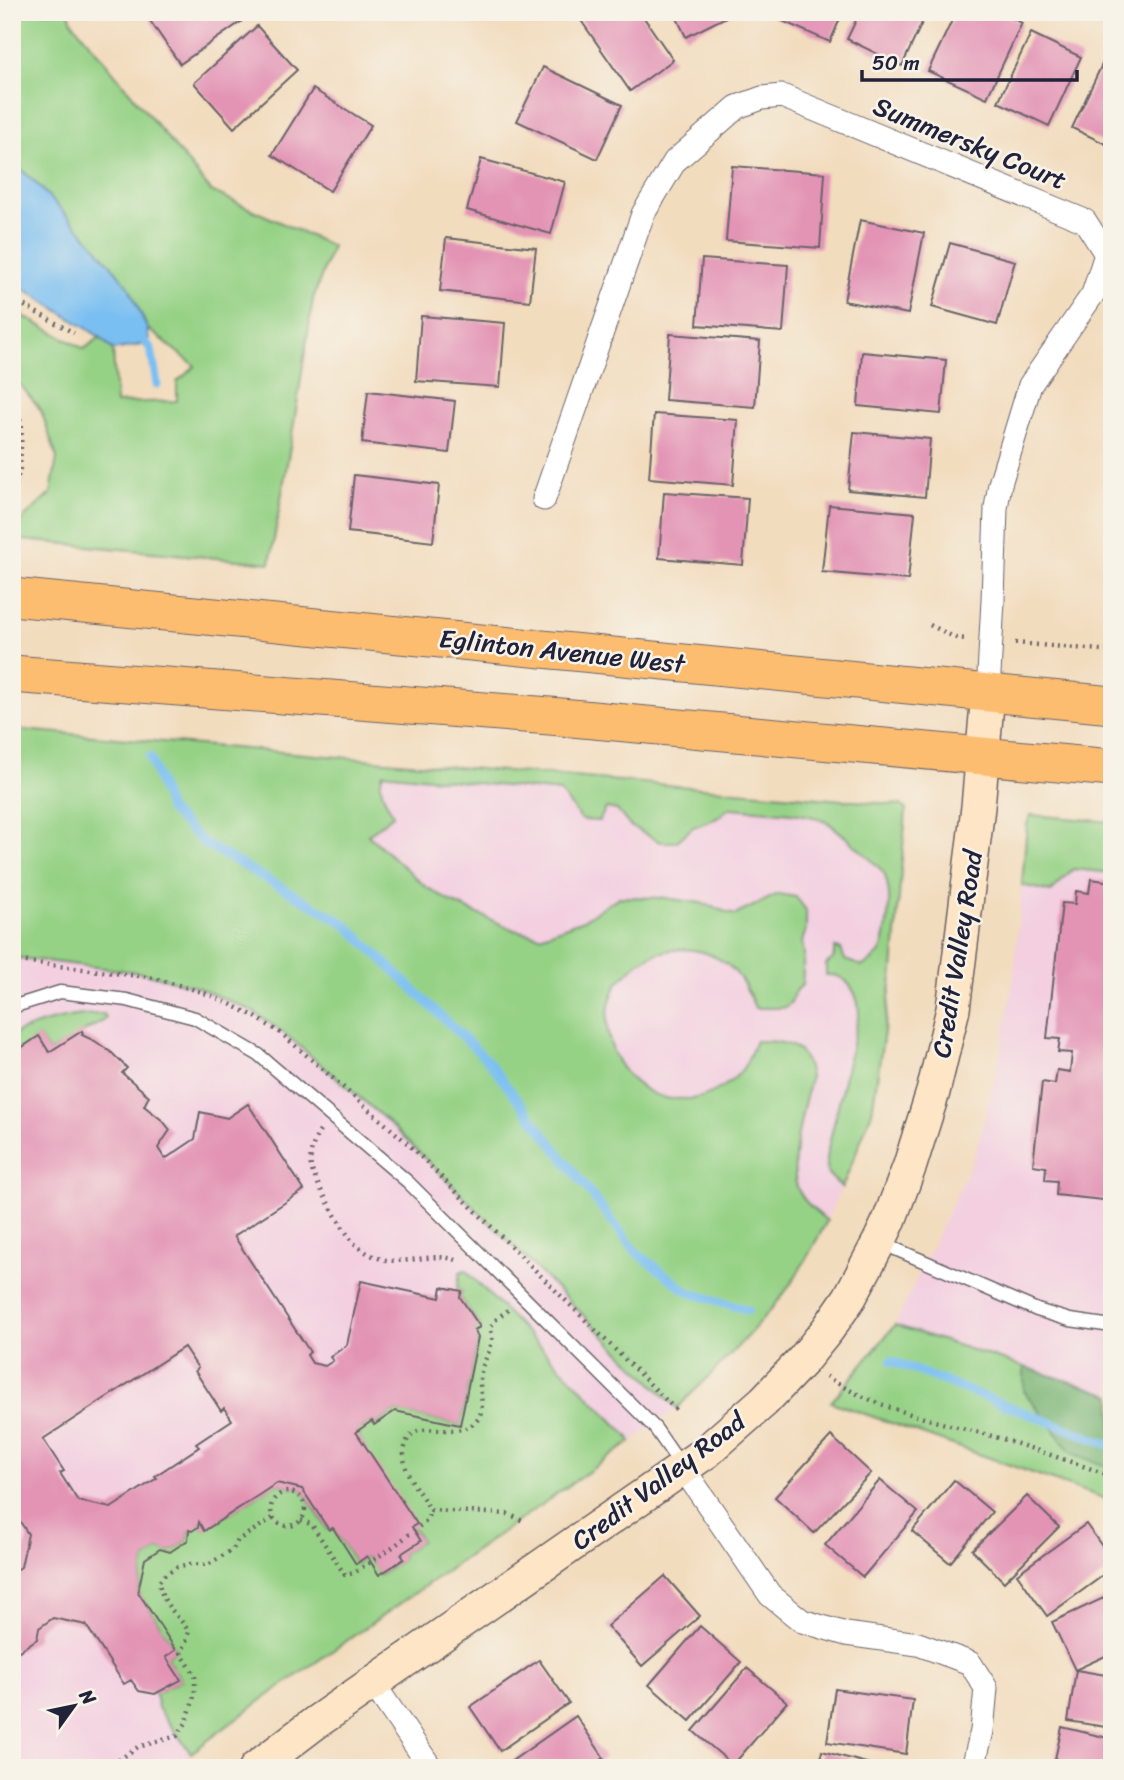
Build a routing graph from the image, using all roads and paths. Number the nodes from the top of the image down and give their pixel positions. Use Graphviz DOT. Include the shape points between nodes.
graph roads {
  1 [pos="12,299"];
  2 [pos="74,333"];
  3 [pos="12,400"];
  4 [pos="544,499"];
  5 [pos="12,500"];
  6 [pos="12,597"];
  7 [pos="930,625"];
  8 [pos="956,638"];
  9 [pos="1020,643"];
  10 [pos="1112,651"];
  11 [pos="12,674"];
  12 [pos="988,693"];
  13 [pos="1112,705"];
  14 [pos="981,755"];
  15 [pos="1112,768"];
  16 [pos="12,1007"];
  17 [pos="331,1116"];
  18 [pos="879,1242"];
  19 [pos="463,1263"];
  20 [pos="500,1300"];
  21 [pos="1112,1326"];
  22 [pos="803,1360"];
  23 [pos="683,1468"];
  24 [pos="1112,1476"];
  25 [pos="431,1510"];
  26 [pos="273,1518"];
  27 [pos="301,1520"];
  28 [pos="523,1521"];
  29 [pos="373,1683"];
  30 [pos="107,1768"];
  31 [pos="256,1768"];
  32 [pos="431,1768"];
  33 [pos="973,1768"];
  1 -- 2 [label="path"];
  3 -- 5 [label="path" via="22,424 20,468"];
  4 -- 12 [label="street, Summersky Court" via="643,214 675,162 737,107 782,96 1084,221 1106,254 1093,293 1030,385 1000,484"];
  6 -- 12 [label="main road, Eglinton Avenue West"];
  7 -- 8 [label="path"];
  9 -- 10 [label="path"];
  11 -- 14 [label="main road"];
  12 -- 13 [label="main road, Eglinton Avenue West"];
  12 -- 14 [label="street, Credit Valley Road"];
  14 -- 15 [label="main road"];
  14 -- 18 [label="street, Credit Valley Road" via="953,1009 910,1166"];
  16 -- 17 [label="lane" via="60,992 127,1000 195,1018 259,1055"];
  17 -- 19 [label="path" via="317,1135 310,1153 311,1167 352,1241 385,1260 436,1257"];
  17 -- 23 [label="lane" via="408,1182 543,1315 655,1428"];
  18 -- 21 [label="lane" via="1037,1310"];
  18 -- 22 [label="street, Credit Valley Road" via="850,1297"];
  20 -- 25 [label="path" via="509,1310 492,1326 492,1340 481,1367 478,1419 461,1430 417,1431 405,1447 408,1473"];
  22 -- 23 [label="street, Credit Valley Road" via="764,1401"];
  22 -- 24 [label="path" via="869,1399"];
  23 -- 29 [label="street, Credit Valley Road"];
  23 -- 33 [label="street" via="770,1595 802,1621 846,1634 918,1644 970,1662 986,1688"];
  25 -- 27 [label="path" via="426,1521 393,1547 345,1575 312,1525"];
  25 -- 28 [label="path" via="508,1514"];
  26 -- 27 [label="path" via="282,1525"];
  26 -- 27 [label="path" via="274,1498 284,1492 302,1499 305,1510"];
  26 -- 30 [label="path" via="208,1565 177,1567 159,1582 161,1595 189,1632 181,1653 195,1675 193,1701 177,1736 138,1747"];
  29 -- 31 [label="street, Credit Valley Road"];
  29 -- 32 [label="street"];
}
